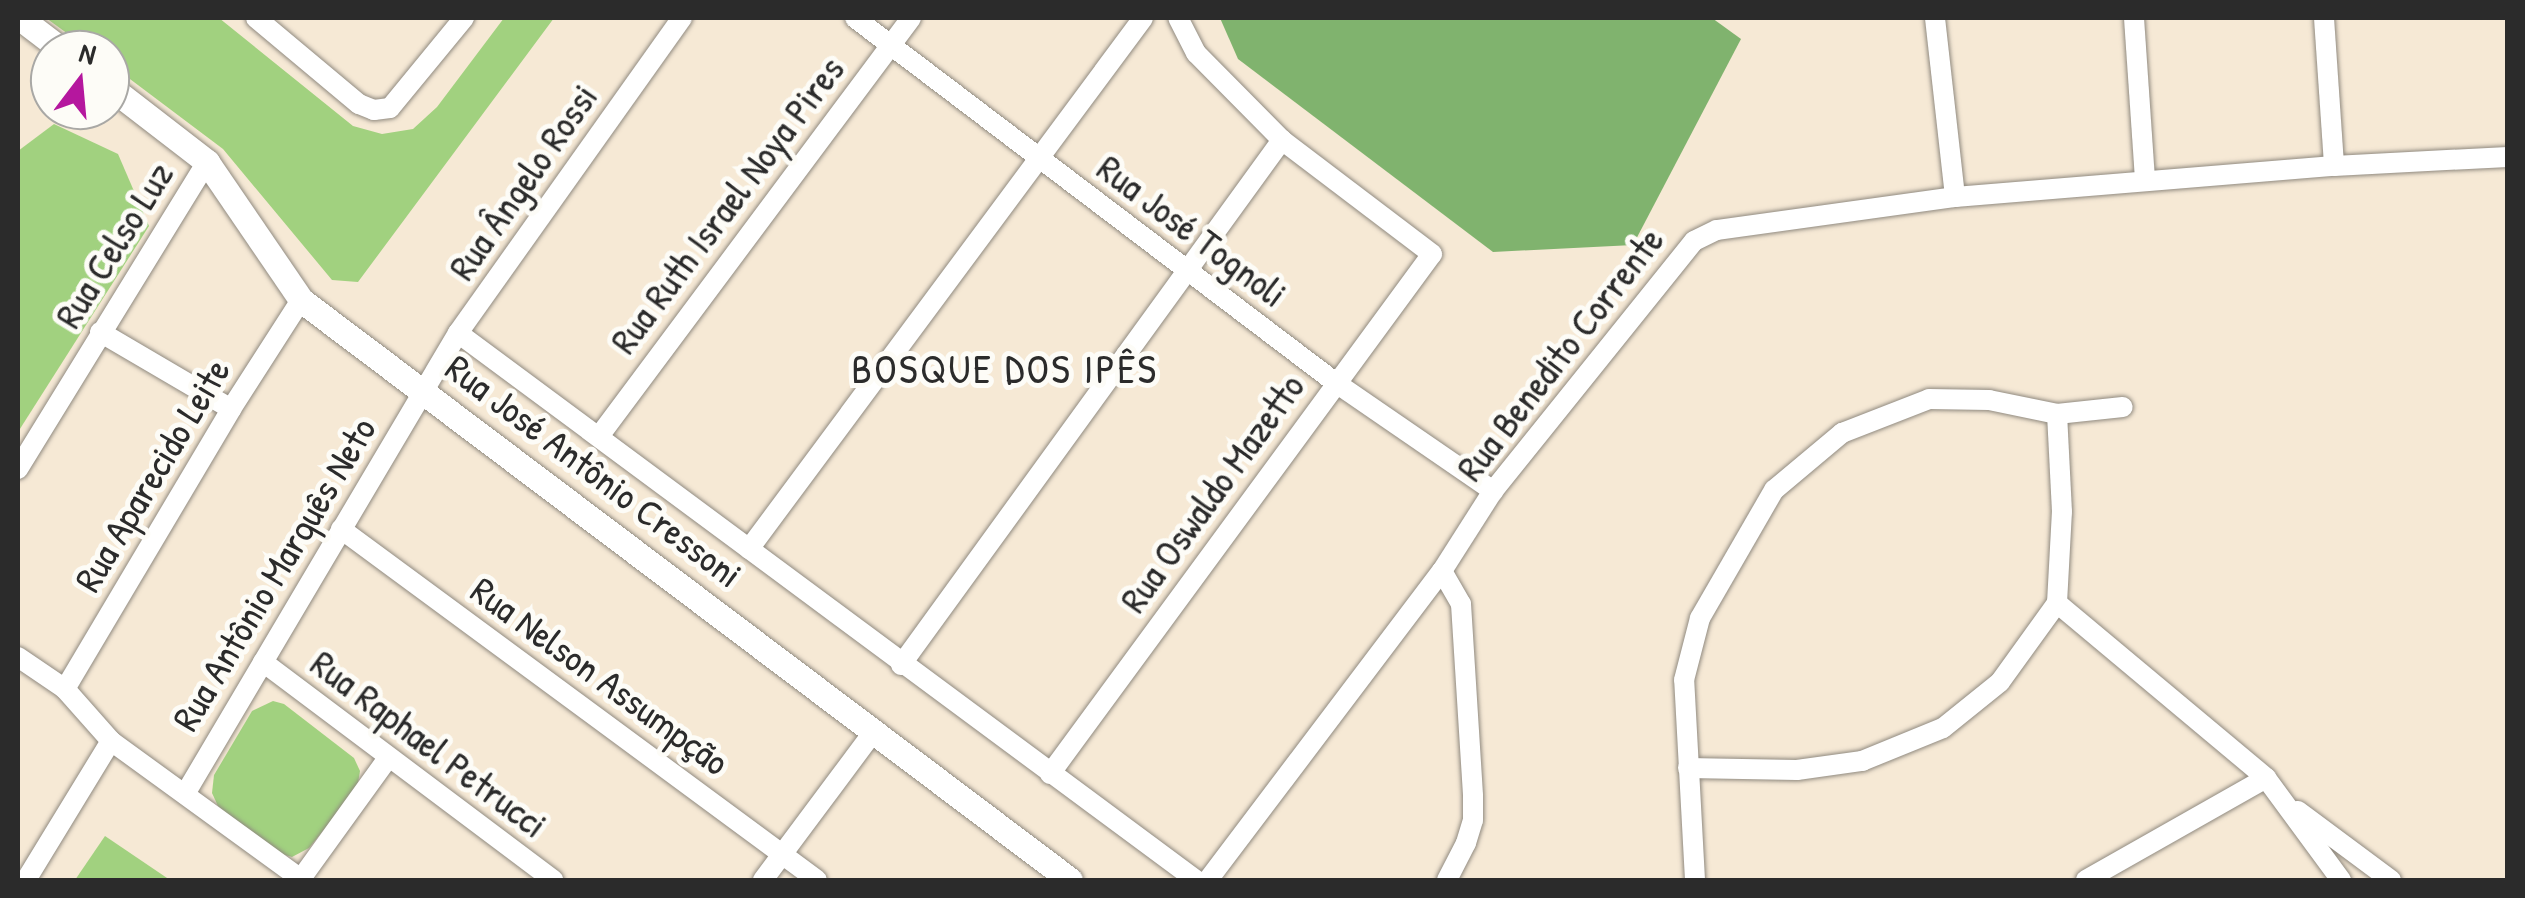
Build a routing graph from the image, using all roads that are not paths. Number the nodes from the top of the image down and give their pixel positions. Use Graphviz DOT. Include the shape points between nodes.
graph roads {
  1 [pos="256,18"];
  2 [pos="464,18"];
  3 [pos="682,18"];
  4 [pos="855,18"];
  5 [pos="911,18"];
  6 [pos="1143,18"];
  7 [pos="1178,18"];
  8 [pos="1935,18"];
  9 [pos="2134,18"];
  10 [pos="2324,18"];
  11 [pos="892,43"];
  12 [pos="130,102"];
  13 [pos="1282,140"];
  14 [pos="2508,157"];
  15 [pos="1038,159"];
  16 [pos="208,162"];
  17 [pos="2334,166"];
  18 [pos="2146,180"];
  19 [pos="1955,197"];
  20 [pos="1185,270"];
  21 [pos="301,300"];
  22 [pos="100,332"];
  23 [pos="458,333"];
  24 [pos="1336,383"];
  25 [pos="424,389"];
  26 [pos="2124,407"];
  27 [pos="230,409"];
  28 [pos="2057,414"];
  29 [pos="600,435"];
  30 [pos="18,468"];
  31 [pos="1493,491"];
  32 [pos="341,529"];
  33 [pos="749,549"];
  34 [pos="1442,571"];
  35 [pos="2056,602"];
  36 [pos="18,658"];
  37 [pos="264,662"];
  38 [pos="901,665"];
  39 [pos="65,689"];
  40 [pos="874,731"];
  41 [pos="111,741"];
  42 [pos="388,758"];
  43 [pos="1688,768"];
  44 [pos="1050,774"];
  45 [pos="2266,778"];
  46 [pos="185,794"];
  47 [pos="2281,798"];
  48 [pos="783,855"];
  49 [pos="26,880"];
  50 [pos="301,880"];
  51 [pos="553,880"];
  52 [pos="763,880"];
  53 [pos="817,880"];
  54 [pos="1070,880"];
  55 [pos="1196,880"];
  56 [pos="1208,880"];
  57 [pos="1447,880"];
  58 [pos="1695,880"];
  59 [pos="2086,880"];
  60 [pos="2342,880"];
  61 [pos="2390,880"];
  1 -- 2 [label="street" via="374,110 390,108"];
  3 -- 23 [label="street, Rua Ângelo Rossi"];
  4 -- 11 [label="street, Rua José Tognoli"];
  5 -- 11 [label="street, Rua Ruth Israel Noya Pires"];
  6 -- 15 [label="street"];
  7 -- 13 [label="street" via="1196,53"];
  8 -- 19 [label="street"];
  9 -- 18 [label="street"];
  10 -- 17 [label="street"];
  11 -- 15 [label="street, Rua José Tognoli"];
  11 -- 29 [label="street, Rua Ruth Israel Noya Pires"];
  12 -- 16 [label="street, Rua José Antônio Cressoni"];
  13 -- 20 [label="street"];
  13 -- 24 [label="street, Rua Oswaldo Mazetto" via="1432,254"];
  14 -- 17 [label="street, Rua Benedito Corrente"];
  15 -- 20 [label="street, Rua José Tognoli"];
  15 -- 33 [label="street"];
  16 -- 21 [label="street, Rua José Antônio Cressoni"];
  16 -- 22 [label="street, Rua Celso Luz"];
  17 -- 18 [label="street, Rua Benedito Corrente"];
  18 -- 19 [label="street, Rua Benedito Corrente"];
  19 -- 31 [label="street, Rua Benedito Corrente" via="1717,230 1694,240"];
  20 -- 24 [label="street, Rua José Tognoli"];
  20 -- 38 [label="street"];
  21 -- 25 [label="street, Rua José Antônio Cressoni"];
  21 -- 27 [label="street, Rua Aparecido Leite"];
  22 -- 27 [label="street"];
  22 -- 30 [label="street, Rua Celso Luz"];
  23 -- 25 [label="street, Rua Ângelo Rossi"];
  23 -- 29 [label="street, Rua José Antônio Cressoni"];
  24 -- 31 [label="street, Rua José Tognoli"];
  24 -- 44 [label="street, Rua Oswaldo Mazetto"];
  25 -- 32 [label="street, Rua Antônio Marquês Neto"];
  25 -- 40 [label="street, Rua José Antônio Cressoni"];
  26 -- 28 [label="street"];
  27 -- 39 [label="street, Rua Aparecido Leite"];
  28 -- 35 [label="street" via="2062,512"];
  28 -- 43 [label="street" via="1988,400 1928,399 1842,433 1805,460 1765,503 1700,618 1684,680"];
  29 -- 33 [label="street, Rua José Antônio Cressoni"];
  31 -- 34 [label="street, Rua Benedito Corrente"];
  32 -- 37 [label="street, Rua Antônio Marquês Neto"];
  32 -- 48 [label="street, Rua Nelson Assumpção"];
  33 -- 38 [label="street, Rua José Antônio Cressoni"];
  34 -- 56 [label="street, Rua Benedito Corrente"];
  34 -- 57 [label="street" via="1460,604 1473,808 1466,844"];
  35 -- 43 [label="street" via="2000,682 1943,728 1862,761 1797,770"];
  35 -- 45 [label="street"];
  36 -- 39 [label="street"];
  37 -- 42 [label="street, Rua Raphael Petrucci"];
  37 -- 46 [label="street, Rua Antônio Marquês Neto"];
  38 -- 44 [label="street, Rua José Antônio Cressoni"];
  39 -- 41 [label="street"];
  40 -- 48 [label="street"];
  40 -- 54 [label="street, Rua José Antônio Cressoni"];
  41 -- 46 [label="street"];
  41 -- 49 [label="street"];
  42 -- 50 [label="street"];
  42 -- 51 [label="street, Rua Raphael Petrucci"];
  43 -- 58 [label="street"];
  44 -- 55 [label="street, Rua José Antônio Cressoni"];
  45 -- 47 [label="street"];
  45 -- 59 [label="street"];
  46 -- 50 [label="street"];
  47 -- 60 [label="street"];
  47 -- 61 [label="street"];
  48 -- 52 [label="street"];
  48 -- 53 [label="street, Rua Nelson Assumpção"];
}
